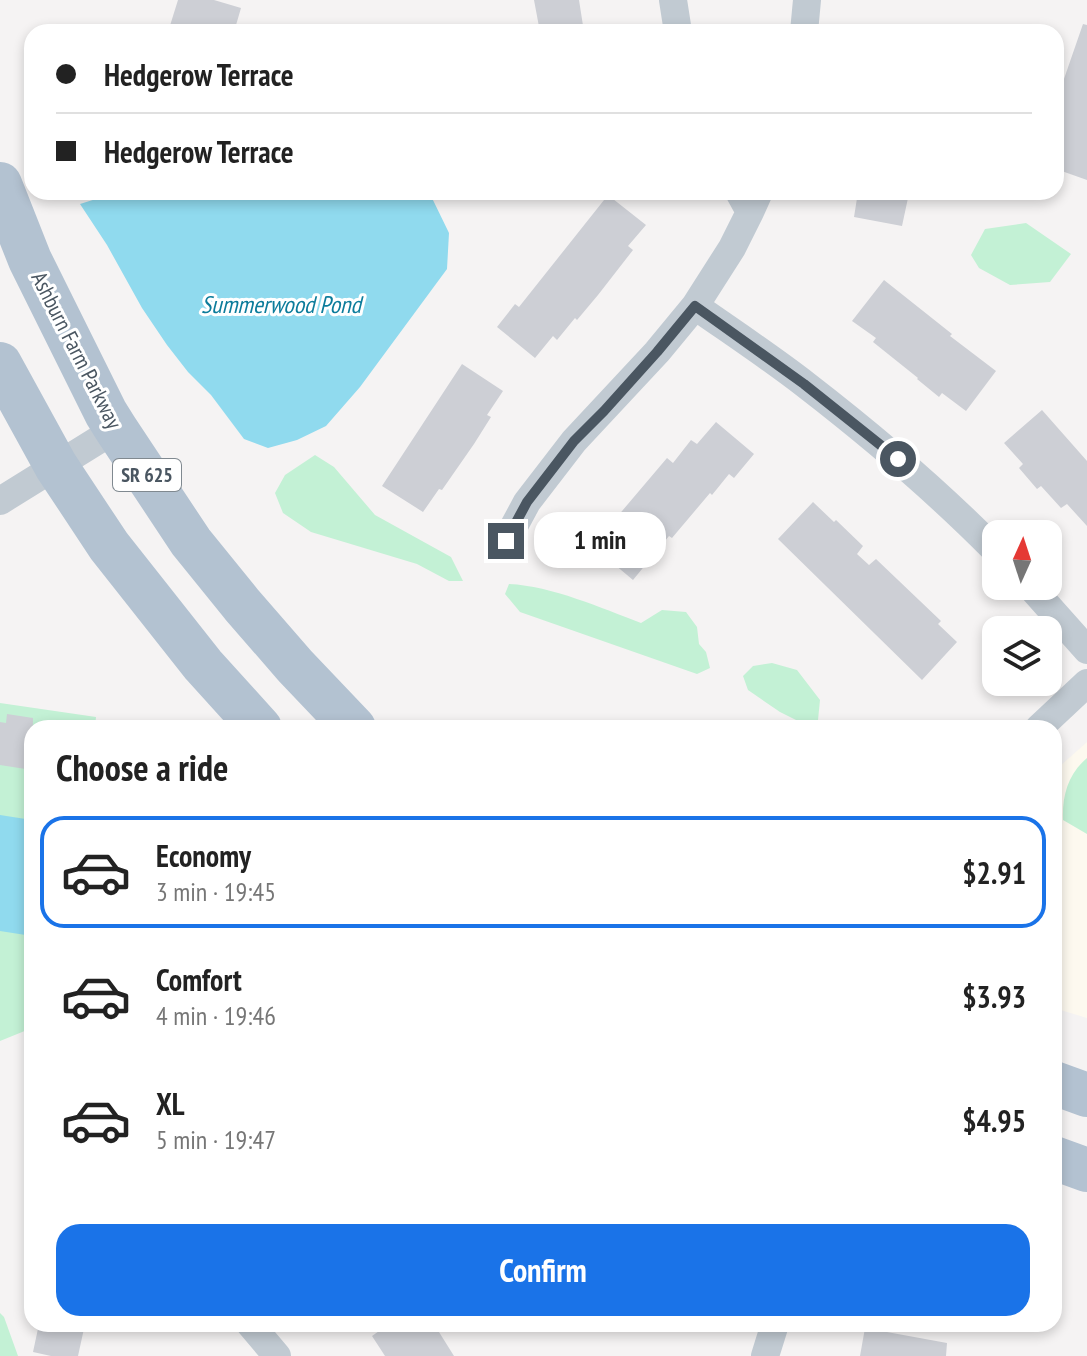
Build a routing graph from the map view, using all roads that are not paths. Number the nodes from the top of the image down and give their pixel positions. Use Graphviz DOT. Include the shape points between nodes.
graph roads {
  1 [pos="673,0"];
  2 [pos="807,0"];
  3 [pos="677,24"];
  4 [pos="805,24"];
  5 [pos="0,184"];
  6 [pos="750,200"];
  7 [pos="695,306"];
  8 [pos="0,364"];
  9 [pos="116,429"];
  10 [pos="56,466"];
  11 [pos="0,501"];
  12 [pos="982,537"];
  13 [pos="506,541"];
  14 [pos="1042,600"];
  15 [pos="1087,650"];
  16 [pos="1087,683"];
  17 [pos="253,720"];
  18 [pos="346,720"];
  19 [pos="1048,720"];
  20 [pos="1062,1086"];
  21 [pos="1087,1095"];
  22 [pos="1062,1161"];
  23 [pos="1087,1170"];
  24 [pos="257,1332"];
  25 [pos="772,1332"];
  26 [pos="277,1356"];
  27 [pos="765,1356"];
  1 -- 3 [label="street"];
  2 -- 4 [label="street"];
  5 -- 9 [label="main road, Ashburn Farm Parkway / SR 625" via="30,260"];
  6 -- 7 [label="street" via="732,248"];
  7 -- 12 [label="street" via="898,459"];
  7 -- 13 [label="street" via="574,441 527,502"];
  8 -- 10 [label="main road"];
  9 -- 10 [label="street"];
  9 -- 18 [label="main road, Ashburn Farm Parkway / SR 625" via="191,542"];
  10 -- 11 [label="street"];
  10 -- 17 [label="main road" via="109,546"];
  14 -- 15 [label="street"];
  16 -- 19 [label="street"];
  20 -- 21 [label="main road"];
  22 -- 23 [label="main road"];
  24 -- 26 [label="street"];
  25 -- 27 [label="street"];
}
